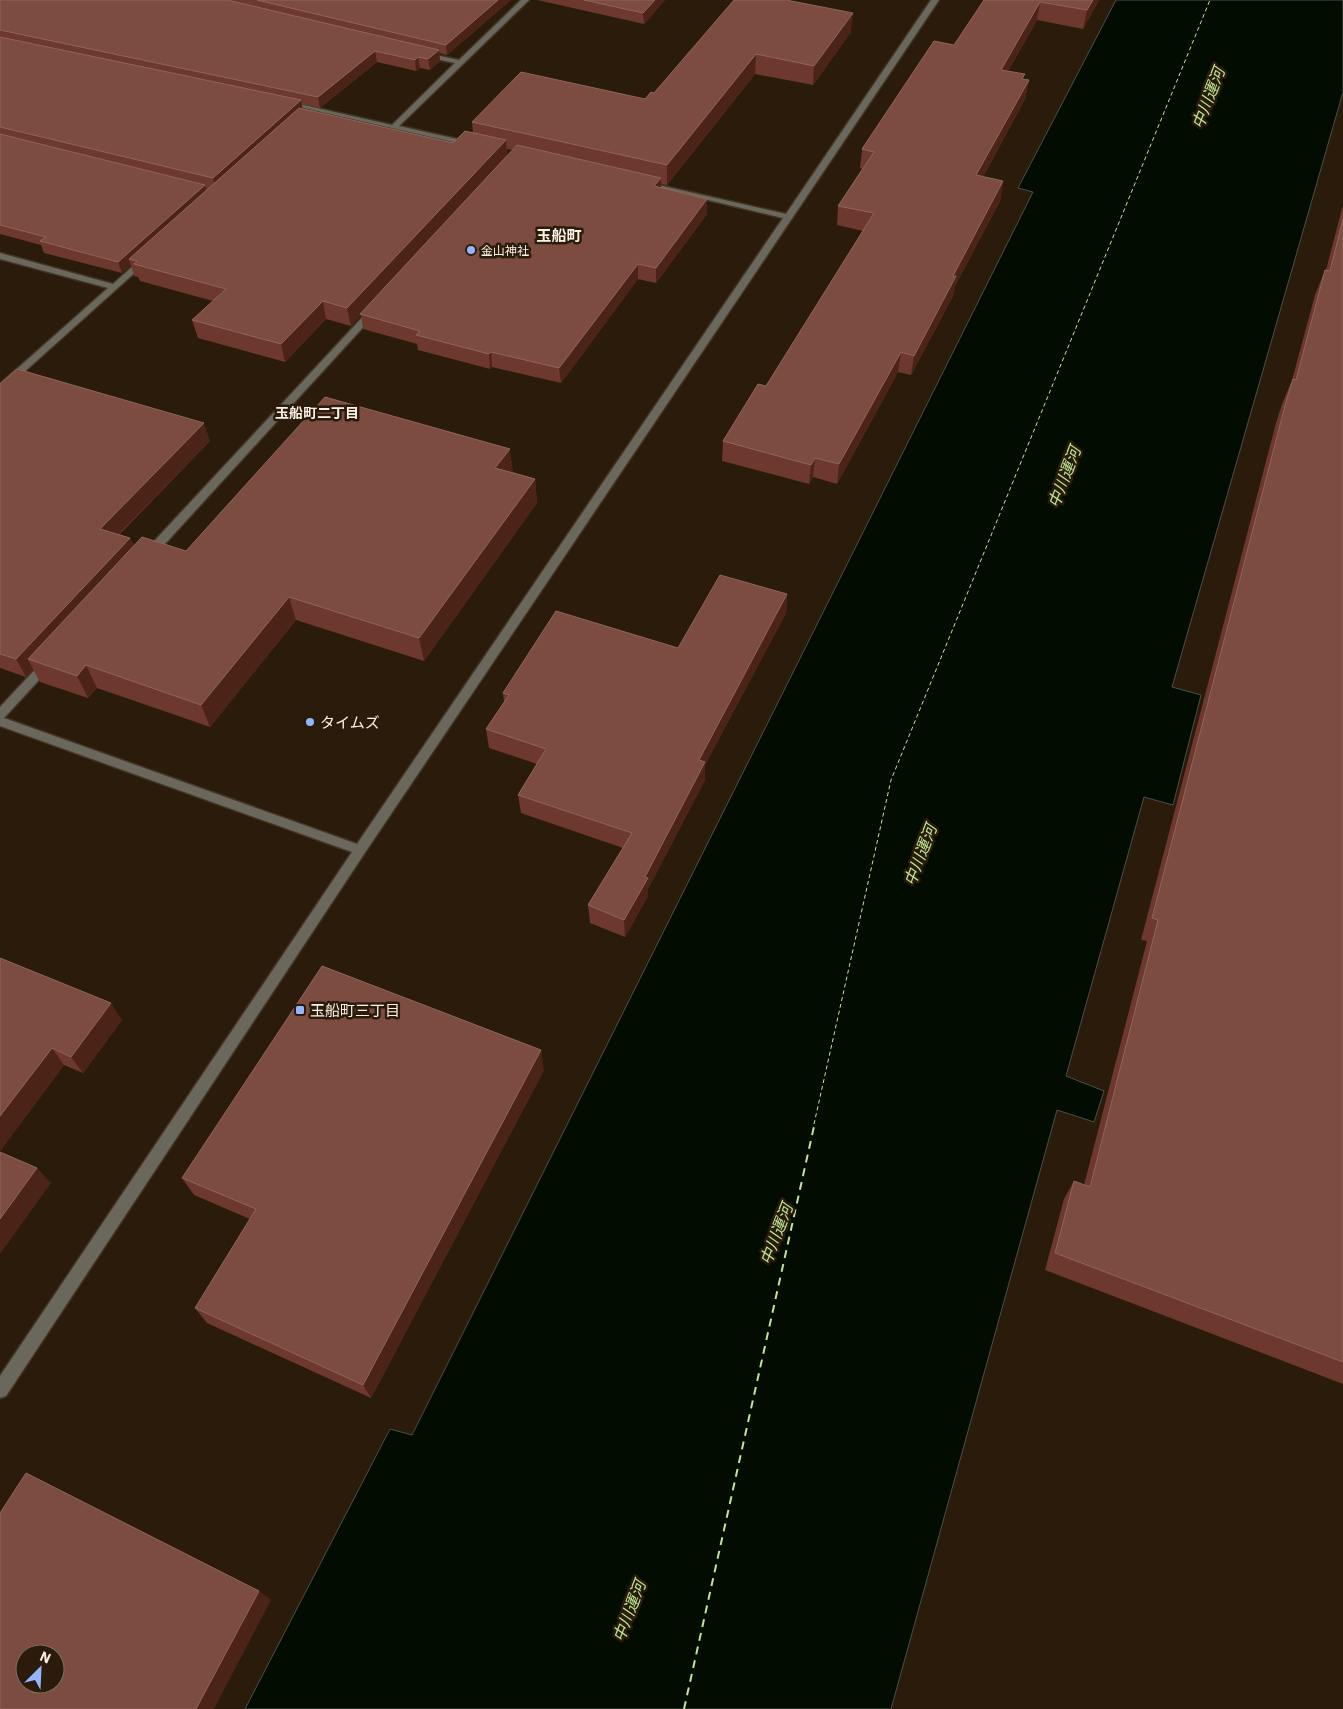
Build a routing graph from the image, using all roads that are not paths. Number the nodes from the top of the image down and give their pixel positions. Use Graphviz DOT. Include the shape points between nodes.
graph roads {
  1 [pos="525,0"];
  2 [pos="935,0"];
  3 [pos="412,51"];
  4 [pos="460,62"];
  5 [pos="275,101"];
  6 [pos="313,109"];
  7 [pos="306,116"];
  8 [pos="394,127"];
  9 [pos="478,146"];
  10 [pos="639,183"];
  11 [pos="790,217"];
  12 [pos="152,254"];
  13 [pos="0,256"];
  14 [pos="114,287"];
  15 [pos="384,299"];
  16 [pos="0,389"];
  17 [pos="139,564"];
  18 [pos="53,658"];
  19 [pos="0,715"];
  20 [pos="0,720"];
  21 [pos="360,850"];
  22 [pos="0,1390"];
  1 -- 4 [label="street"];
  2 -- 11 [label="street"];
  3 -- 4 [label="street"];
  4 -- 8 [label="street"];
  5 -- 6 [label="street"];
  6 -- 7 [label="street"];
  6 -- 8 [label="street"];
  8 -- 9 [label="street"];
  10 -- 11 [label="street"];
  11 -- 21 [label="street"];
  12 -- 14 [label="street"];
  13 -- 14 [label="street"];
  14 -- 16 [label="street"];
  15 -- 17 [label="street"];
  18 -- 19 [label="street"];
  20 -- 21 [label="street"];
  21 -- 22 [label="street"];
}
